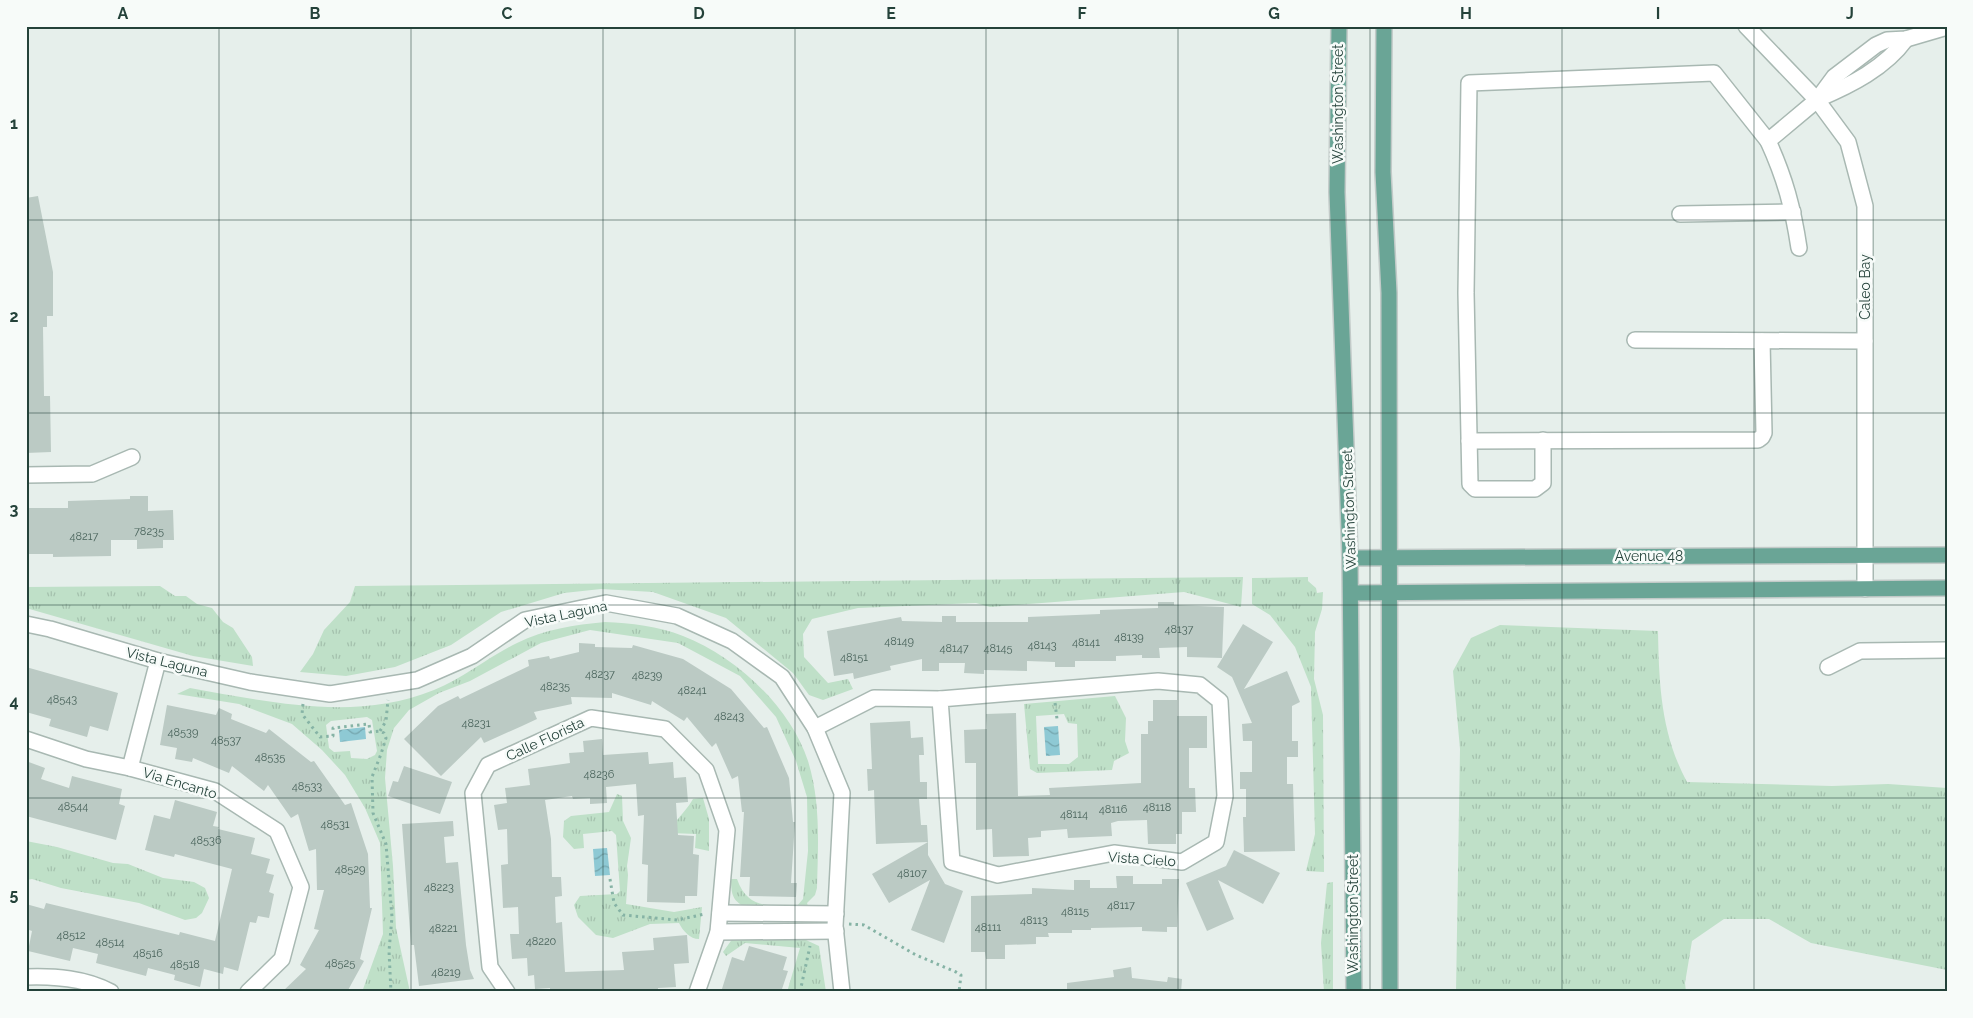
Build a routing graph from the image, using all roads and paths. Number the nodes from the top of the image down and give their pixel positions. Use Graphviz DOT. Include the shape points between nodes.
graph roads {
  1 [pos="1339,26"];
  2 [pos="1384,26"];
  3 [pos="1746,26"];
  4 [pos="1947,27"];
  5 [pos="1817,100"];
  6 [pos="1768,141"];
  7 [pos="1793,212"];
  8 [pos="1680,214"];
  9 [pos="1799,248"];
  10 [pos="1635,340"];
  11 [pos="1762,341"];
  12 [pos="1865,341"];
  13 [pos="1543,440"];
  14 [pos="1469,441"];
  15 [pos="132,458"];
  16 [pos="26,475"];
  17 [pos="1864,555"];
  18 [pos="1947,555"];
  19 [pos="1350,558"];
  20 [pos="1389,558"];
  21 [pos="1947,588"];
  22 [pos="1865,589"];
  23 [pos="1351,593"];
  24 [pos="1390,593"];
  25 [pos="26,624"];
  26 [pos="1947,650"];
  27 [pos="158,661"];
  28 [pos="1828,667"];
  29 [pos="384,685"];
  30 [pos="303,690"];
  31 [pos="940,699"];
  32 [pos="814,728"];
  33 [pos="380,730"];
  34 [pos="26,739"];
  35 [pos="130,768"];
  36 [pos="610,879"];
  37 [pos="720,913"];
  38 [pos="836,924"];
  39 [pos="813,930"];
  40 [pos="718,932"];
  41 [pos="26,977"];
  42 [pos="111,992"];
  43 [pos="248,992"];
  44 [pos="392,992"];
  45 [pos="507,992"];
  46 [pos="696,992"];
  47 [pos="800,992"];
  48 [pos="842,992"];
  49 [pos="959,992"];
  50 [pos="1354,992"];
  51 [pos="1390,992"];
  1 -- 19 [label="main road, Washington Street" via="1337,192"];
  2 -- 20 [label="main road"];
  3 -- 5 [label="street, Caleo Bay"];
  4 -- 5 [label="street" via="1876,45 1834,77"];
  5 -- 6 [label="street"];
  5 -- 12 [label="street, Caleo Bay" via="1848,142 1865,206"];
  6 -- 7 [label="street" via="1783,174"];
  6 -- 14 [label="street" via="1714,73 1469,83 1466,294"];
  7 -- 8 [label="street"];
  7 -- 9 [label="street"];
  10 -- 11 [label="street"];
  11 -- 12 [label="street"];
  11 -- 13 [label="street" via="1764,433 1758,440"];
  12 -- 17 [label="street, Caleo Bay"];
  13 -- 14 [label="street"];
  13 -- 14 [label="street" via="1541,486 1535,489 1475,490 1470,484"];
  15 -- 16 [label="street" via="92,474"];
  17 -- 18 [label="main road, Avenue 48"];
  17 -- 20 [label="main road, Avenue 48"];
  17 -- 22 [label="street, Caleo Bay"];
  19 -- 20 [label="main road, Avenue 48"];
  19 -- 23 [label="main road, Washington Street"];
  20 -- 24 [label="main road"];
  21 -- 22 [label="main road"];
  22 -- 24 [label="main road"];
  23 -- 24 [label="main road"];
  23 -- 50 [label="main road, Washington Street"];
  24 -- 51 [label="main road"];
  25 -- 27 [label="street, Vista Laguna"];
  26 -- 28 [label="street" via="1860,651"];
  27 -- 30 [label="street, Vista Laguna" via="250,682"];
  27 -- 35 [label="street, Via Encanto"];
  29 -- 30 [label="street, Vista Laguna" via="330,694"];
  29 -- 32 [label="street, Vista Laguna" via="417,680 472,656 525,620 606,603 677,616 732,641 782,677"];
  29 -- 33 [label="path" via="389,704 386,721"];
  30 -- 33 [label="path" via="302,714 320,737 334,736 333,728 369,724 370,732"];
  31 -- 31 [label="street, Vista Cielo" via="1158,681 1200,685 1220,701 1225,796 1216,842 1182,862 1114,853 998,874 952,862"];
  31 -- 32 [label="street, Vista Cielo" via="874,698"];
  32 -- 38 [label="street, Vista Laguna" via="842,792"];
  33 -- 44 [label="path" via="386,738 372,777 374,813 386,844 392,917 389,951"];
  34 -- 35 [label="street, Via Encanto" via="86,759"];
  35 -- 43 [label="street, Via Encanto" via="215,791 277,831 301,887 282,959"];
  36 -- 37 [label="path" via="614,903 623,915 677,920"];
  37 -- 38 [label="street"];
  37 -- 40 [label="street, Calle Florista"];
  37 -- 45 [label="street, Calle Florista" via="727,830 706,770 665,729 591,718 488,765 473,792 490,967"];
  38 -- 39 [label="street"];
  38 -- 48 [label="street, Vista Laguna"];
  38 -- 49 [label="path" via="864,925 916,955 956,972 961,975"];
  39 -- 40 [label="street"];
  39 -- 47 [label="path"];
  40 -- 46 [label="street, Calle Florista"];
  41 -- 42 [label="street" via="49,976 95,984"];
}
